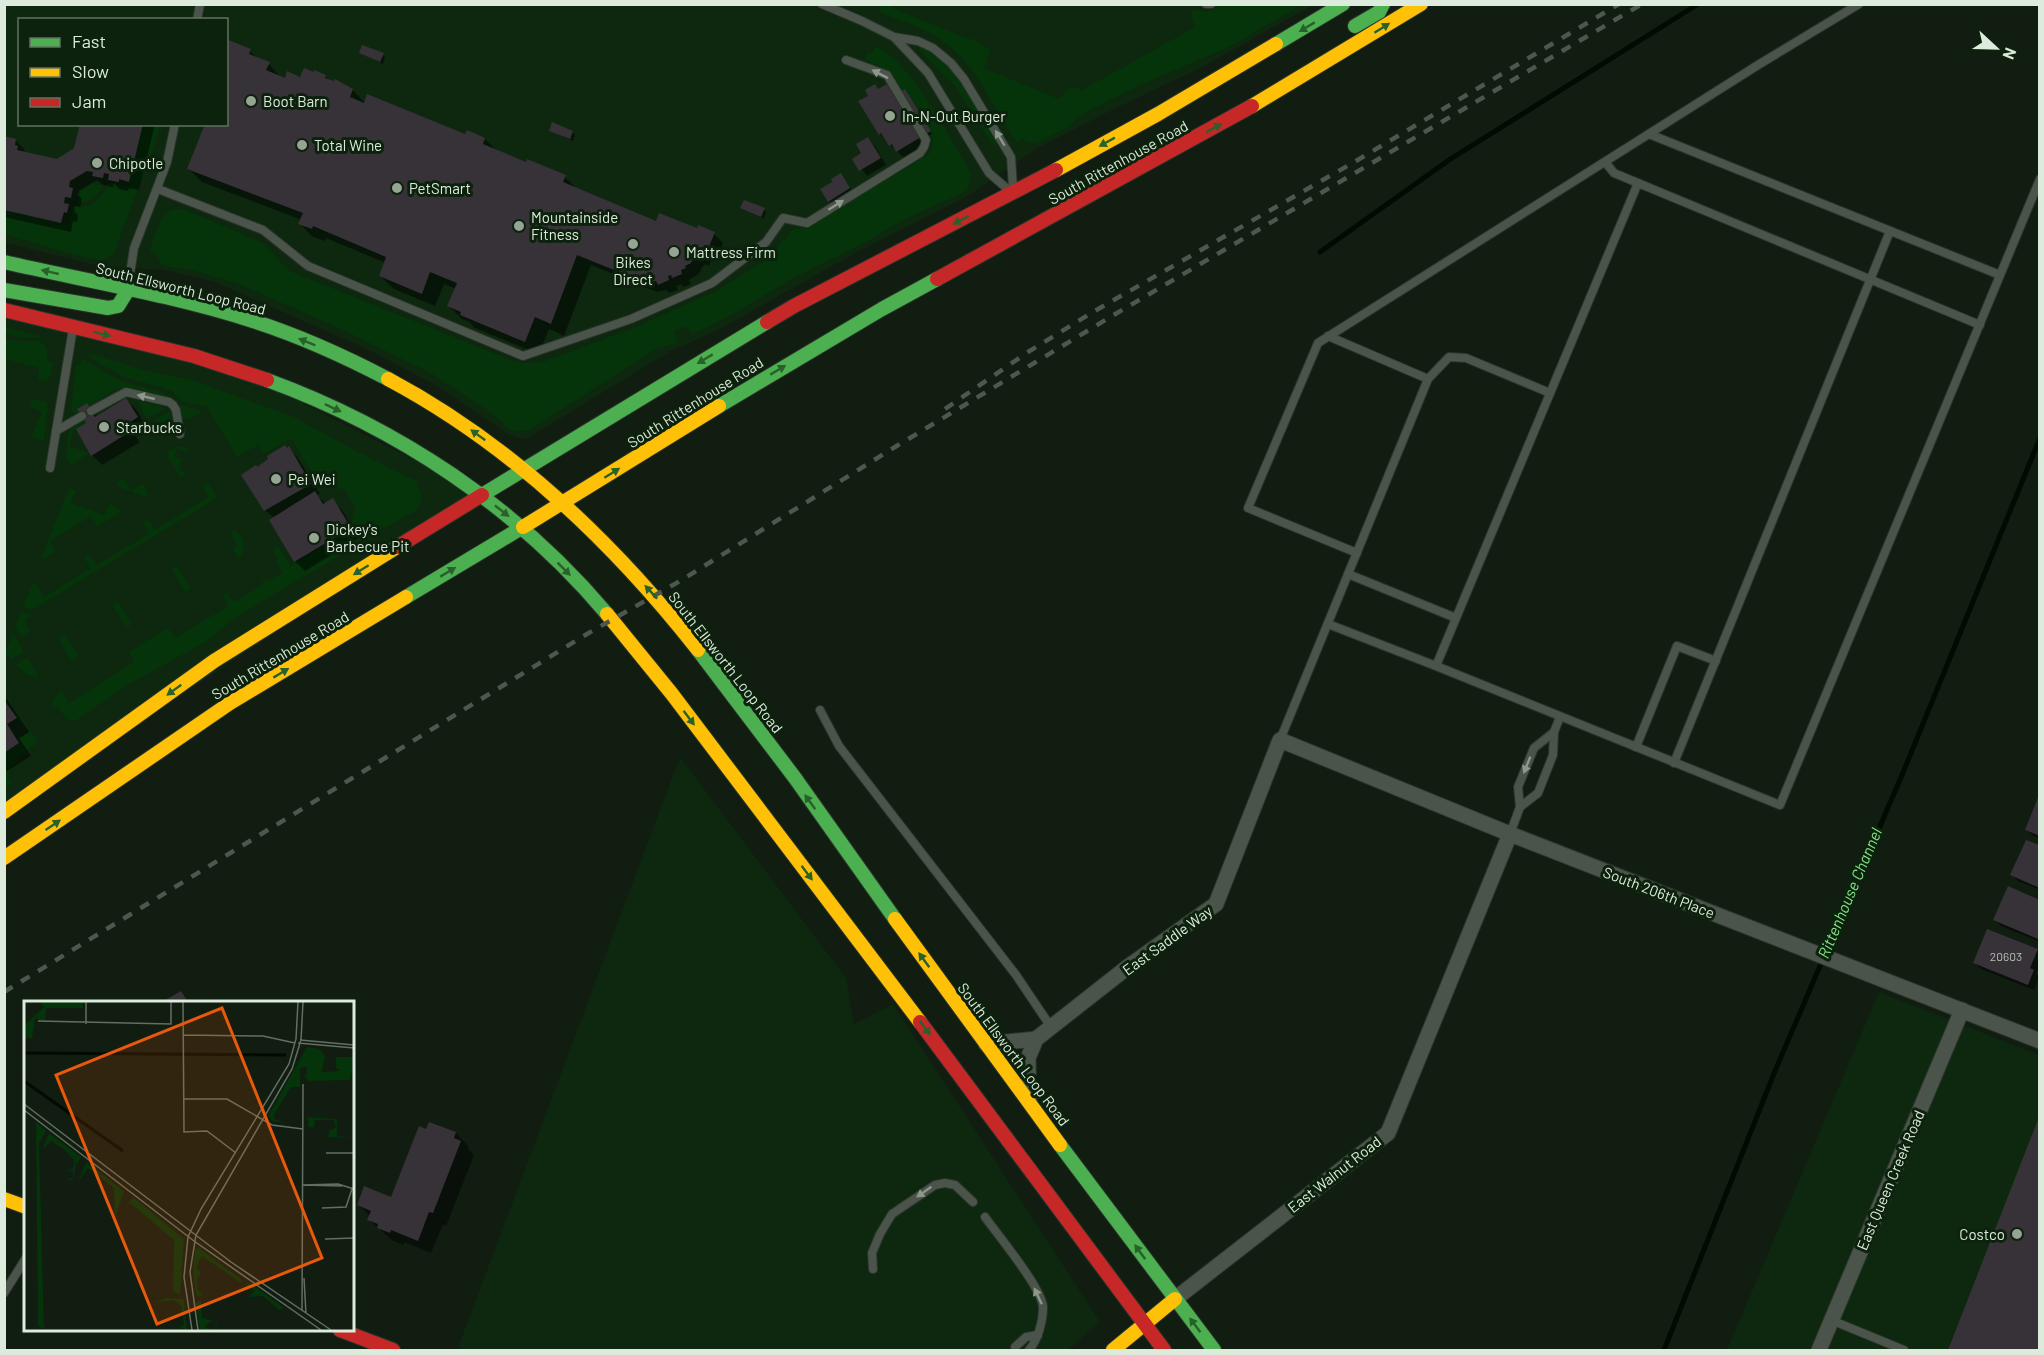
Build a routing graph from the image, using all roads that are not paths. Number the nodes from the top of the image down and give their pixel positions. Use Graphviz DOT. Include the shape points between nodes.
graph roads {
  1 [pos="822,4"];
  2 [pos="1206,4"];
  3 [pos="1211,4"];
  4 [pos="1344,4"];
  5 [pos="1383,4"];
  6 [pos="1421,4"];
  7 [pos="1859,4"];
  8 [pos="1338,36"];
  9 [pos="894,37"];
  10 [pos="846,60"];
  11 [pos="1299,61"];
  12 [pos="1280,91"];
  13 [pos="175,126"];
  14 [pos="1649,134"];
  15 [pos="1605,162"];
  16 [pos="2040,178"];
  17 [pos="1638,183"];
  18 [pos="158,189"];
  19 [pos="1017,202"];
  20 [pos="1031,229"];
  21 [pos="1890,231"];
  22 [pos="4,262"];
  23 [pos="2000,275"];
  24 [pos="1870,280"];
  25 [pos="4,290"];
  26 [pos="128,290"];
  27 [pos="4,310"];
  28 [pos="1980,325"];
  29 [pos="74,327"];
  30 [pos="1328,336"];
  31 [pos="1428,379"];
  32 [pos="1550,393"];
  33 [pos="91,411"];
  34 [pos="82,416"];
  35 [pos="56,431"];
  36 [pos="180,434"];
  37 [pos="50,468"];
  38 [pos="524,470"];
  39 [pos="482,495"];
  40 [pos="562,503"];
  41 [pos="523,527"];
  42 [pos="1357,553"];
  43 [pos="1348,574"];
  44 [pos="1456,618"];
  45 [pos="1328,624"];
  46 [pos="1716,661"];
  47 [pos="1436,666"];
  48 [pos="820,710"];
  49 [pos="1560,717"];
  50 [pos="1554,732"];
  51 [pos="1280,740"];
  52 [pos="1636,747"];
  53 [pos="1674,763"];
  54 [pos="1520,807"];
  55 [pos="4,812"];
  56 [pos="1510,834"];
  57 [pos="4,858"];
  58 [pos="1962,1010"];
  59 [pos="1051,1027"];
  60 [pos="1036,1040"];
  61 [pos="2040,1041"];
  62 [pos="986,1044"];
  63 [pos="1029,1100"];
  64 [pos="4,1199"];
  65 [pos="974,1202"];
  66 [pos="24,1206"];
  67 [pos="985,1217"];
  68 [pos="24,1261"];
  69 [pos="873,1269"];
  70 [pos="4,1293"];
  71 [pos="1175,1299"];
  72 [pos="1831,1320"];
  73 [pos="1145,1325"];
  74 [pos="345,1331"];
  75 [pos="1038,1335"];
  76 [pos="1015,1347"];
  77 [pos="393,1350"];
  78 [pos="1029,1350"];
  79 [pos="1113,1350"];
  80 [pos="1164,1350"];
  81 [pos="1214,1350"];
  82 [pos="1819,1350"];
  83 [pos="1904,1350"];
  1 -- 9 [label="lane"];
  2 -- 3 [label="lane"];
  4 -- 19 [label="main road, South Rittenhouse Road, one-way"];
  5 -- 8 [label="main road" via="1378,12"];
  12 -- 6 [label="main road, South Rittenhouse Road, one-way"];
  7 -- 14 [label="lane"];
  9 -- 19 [label="lane" via="928,73 989,173"];
  19 -- 9 [label="lane, one-way" via="1011,157 964,79 933,48"];
  18 -- 10 [label="lane, one-way" via="263,230 308,266 523,356 631,319 712,283 766,242 783,218 807,223 920,153 926,140 887,75"];
  11 -- 12 [label="main road"];
  20 -- 12 [label="main road, South Rittenhouse Road, one-way"];
  13 -- 18 [label="lane"];
  14 -- 15 [label="lane"];
  14 -- 21 [label="lane"];
  15 -- 17 [label="lane" via="1614,173"];
  15 -- 30 [label="lane"];
  16 -- 23 [label="lane"];
  17 -- 24 [label="lane"];
  17 -- 32 [label="lane"];
  18 -- 26 [label="lane" via="134,248"];
  19 -- 20 [label="main road"];
  19 -- 38 [label="main road, South Rittenhouse Road, one-way" via="794,306"];
  40 -- 20 [label="main road, South Rittenhouse Road, one-way" via="882,309"];
  21 -- 23 [label="lane"];
  21 -- 24 [label="lane"];
  26 -- 22 [label="main road, South Ellsworth Loop Road, one-way"];
  23 -- 28 [label="lane"];
  24 -- 28 [label="lane"];
  24 -- 46 [label="lane"];
  25 -- 26 [label="main road" via="108,308 118,306"];
  38 -- 26 [label="main road, South Ellsworth Loop Road, one-way" via="437,407 345,359 255,322"];
  27 -- 29 [label="main road"];
  28 -- 53 [label="lane" via="1780,805"];
  29 -- 35 [label="lane"];
  29 -- 39 [label="main road, one-way" via="195,356 314,399 393,438"];
  30 -- 31 [label="lane"];
  30 -- 42 [label="lane" via="1318,342 1248,508"];
  31 -- 32 [label="lane" via="1449,357 1466,358"];
  31 -- 42 [label="lane"];
  32 -- 44 [label="lane"];
  36 -- 33 [label="lane, one-way" via="176,410 169,402 126,392"];
  34 -- 35 [label="lane"];
  35 -- 37 [label="lane"];
  38 -- 39 [label="main road, South Rittenhouse Road"];
  38 -- 40 [label="main road, South Ellsworth Loop Road"];
  39 -- 41 [label="main road, one-way"];
  39 -- 55 [label="main road, South Rittenhouse Road, one-way" via="214,661"];
  40 -- 41 [label="main road, South Rittenhouse Road"];
  62 -- 40 [label="main road, South Ellsworth Loop Road, one-way" via="690,639 615,554"];
  57 -- 41 [label="main road, South Rittenhouse Road, one-way" via="231,703"];
  41 -- 73 [label="main road, one-way" via="651,668"];
  42 -- 43 [label="lane"];
  43 -- 44 [label="lane"];
  43 -- 45 [label="lane"];
  44 -- 47 [label="lane"];
  45 -- 47 [label="lane"];
  45 -- 51 [label="lane"];
  46 -- 52 [label="lane" via="1677,646"];
  46 -- 53 [label="lane"];
  47 -- 49 [label="lane"];
  48 -- 59 [label="lane" via="839,746 1016,975"];
  49 -- 50 [label="lane"];
  49 -- 52 [label="lane"];
  50 -- 54 [label="lane" via="1553,755 1538,793"];
  50 -- 54 [label="lane, one-way" via="1534,748 1518,787"];
  51 -- 56 [label="street, South 206th Place"];
  51 -- 59 [label="street, East Saddle Way" via="1216,904"];
  52 -- 53 [label="lane"];
  54 -- 56 [label="lane"];
  56 -- 58 [label="street, South 206th Place"];
  56 -- 71 [label="street, East Walnut Road" via="1388,1133"];
  58 -- 61 [label="street, South 206th Place"];
  58 -- 72 [label="street, East Queen Creek Road"];
  59 -- 60 [label="street, East Saddle Way"];
  60 -- 62 [label="street"];
  60 -- 63 [label="street" via="1028,1058"];
  62 -- 63 [label="main road, South Ellsworth Loop Road"];
  71 -- 63 [label="main road, South Ellsworth Loop Road, one-way"];
  64 -- 66 [label="main road"];
  65 -- 69 [label="lane, one-way" via="955,1185 935,1185 892,1214 873,1253"];
  75 -- 67 [label="lane, one-way" via="1043,1305 1030,1279"];
  68 -- 70 [label="lane"];
  71 -- 73 [label="main road, East Walnut Road"];
  81 -- 71 [label="main road, South Ellsworth Loop Road, one-way"];
  72 -- 82 [label="street, East Queen Creek Road"];
  72 -- 83 [label="lane"];
  73 -- 79 [label="main road, East Walnut Road"];
  73 -- 80 [label="main road"];
  74 -- 77 [label="main road"];
  75 -- 76 [label="lane" via="1026,1337"];
  75 -- 78 [label="lane"];
}
